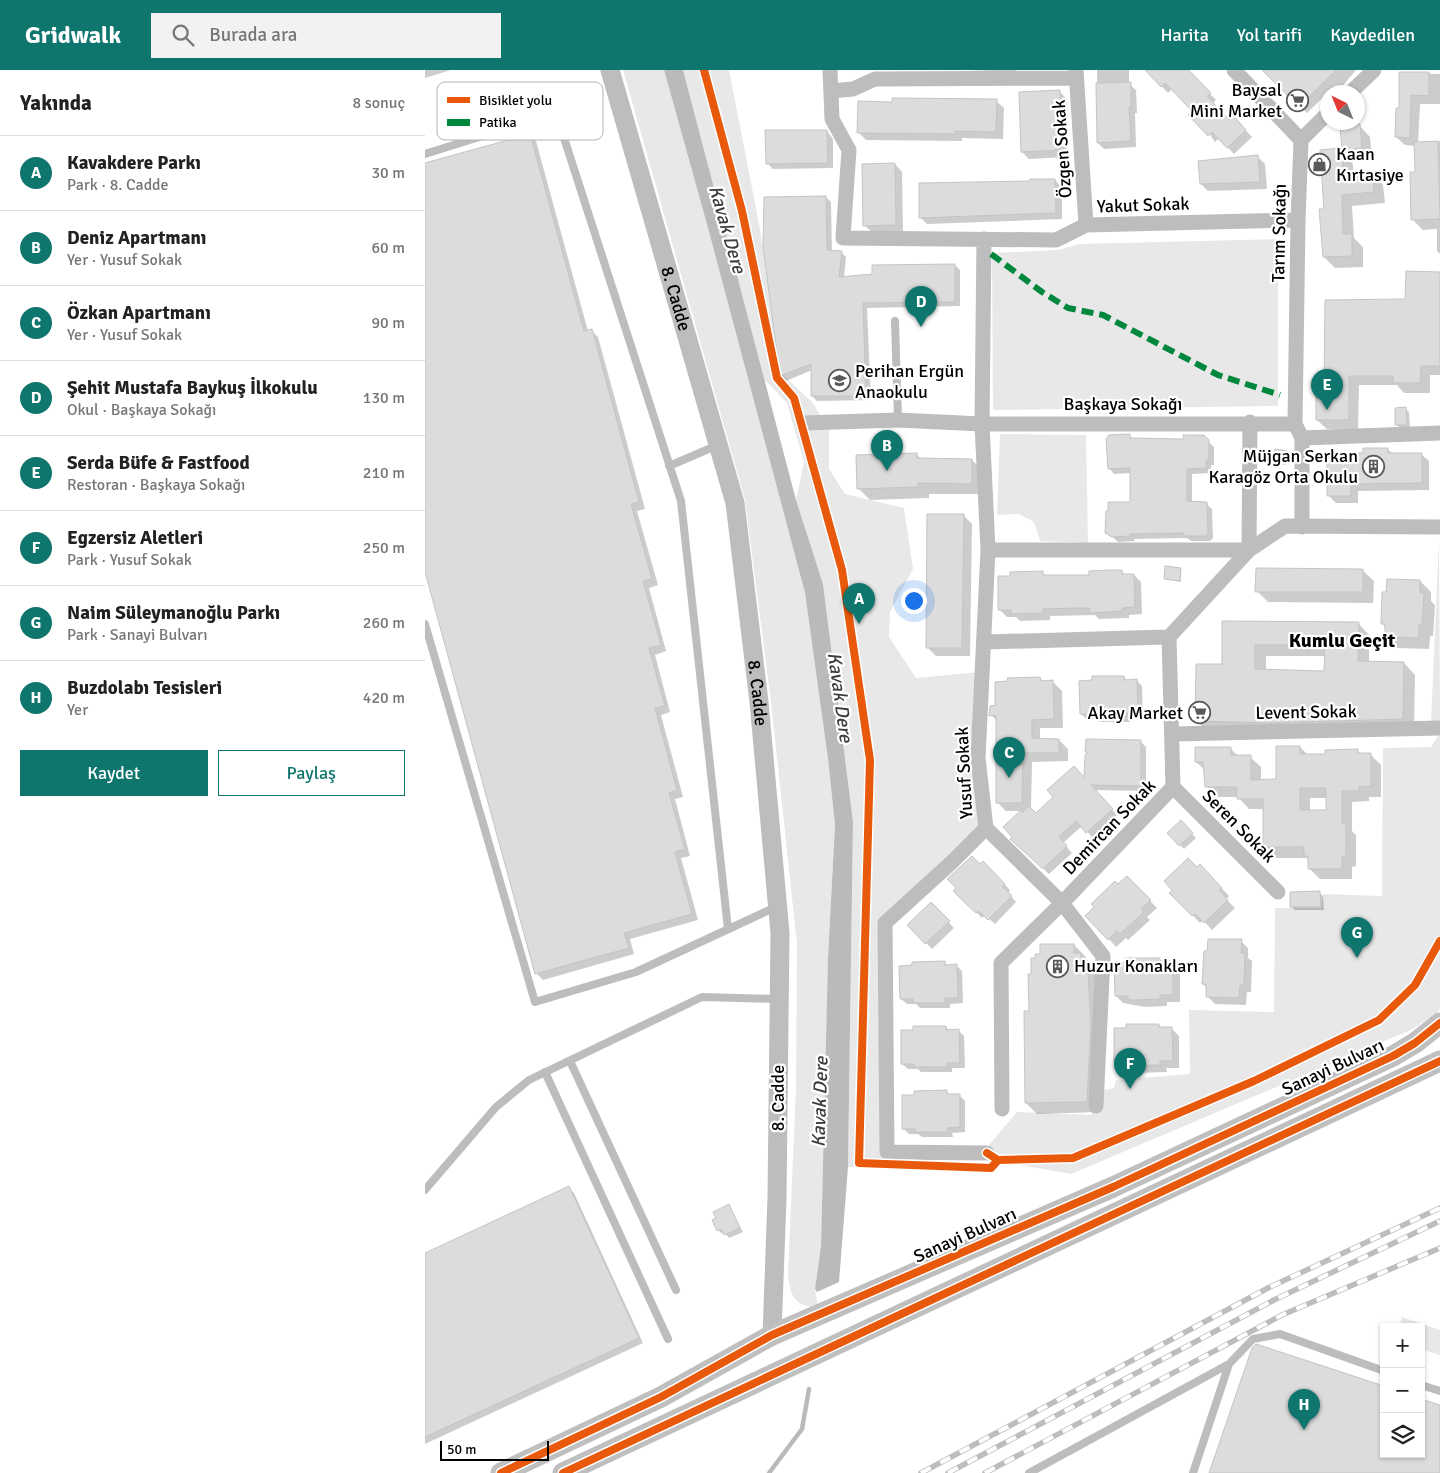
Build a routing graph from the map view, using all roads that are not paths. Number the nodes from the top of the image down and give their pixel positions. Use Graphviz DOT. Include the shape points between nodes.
graph roads {
  1 [pos="610,70"];
  2 [pos="831,70"];
  3 [pos="1234,70"];
  4 [pos="1374,70"];
  5 [pos="1076,74"];
  6 [pos="1358,85"];
  7 [pos="831,91"];
  8 [pos="1320,121"];
  9 [pos="470,140"];
  10 [pos="565,140"];
  11 [pos="1301,140"];
  12 [pos="425,154"];
  13 [pos="1298,220"];
  14 [pos="1085,226"];
  15 [pos="984,239"];
  16 [pos="895,321"];
  17 [pos="898,420"];
  18 [pos="1250,422"];
  19 [pos="803,424"];
  20 [pos="982,424"];
  21 [pos="1295,424"];
  22 [pos="1440,433"];
  23 [pos="1302,438"];
  24 [pos="718,445"];
  25 [pos="669,466"];
  26 [pos="1302,527"];
  27 [pos="1440,527"];
  28 [pos="988,550"];
  29 [pos="1249,550"];
  30 [pos="425,624"];
  31 [pos="1169,637"];
  32 [pos="984,642"];
  33 [pos="1440,728"];
  34 [pos="1173,734"];
  35 [pos="1173,788"];
  36 [pos="986,828"];
  37 [pos="1278,892"];
  38 [pos="1062,903"];
  39 [pos="778,906"];
  40 [pos="728,929"];
  41 [pos="778,999"];
  42 [pos="1440,1023"];
  43 [pos="570,1061"];
  44 [pos="1440,1061"];
  45 [pos="545,1072"];
  46 [pos="1096,1106"];
  47 [pos="1002,1109"];
  48 [pos="987,1153"];
  49 [pos="425,1190"];
  50 [pos="677,1290"];
  51 [pos="794,1326"];
  52 [pos="668,1339"];
  53 [pos="764,1339"];
  54 [pos="805,1360"];
  55 [pos="1229,1364"];
  56 [pos="1380,1370"];
  57 [pos="771,1376"];
  58 [pos="1425,1386"];
  59 [pos="1440,1391"];
  60 [pos="501,1473"];
  61 [pos="563,1473"];
  62 [pos="1029,1473"];
  63 [pos="1193,1473"];
  1 -- 24 [label="street, 8. Cadde"];
  2 -- 7 [label="street"];
  3 -- 11 [label="street"];
  4 -- 6 [label="street"];
  5 -- 7 [label="street" via="875,79 853,89"];
  5 -- 14 [label="street, Özgen Sokak"];
  7 -- 15 [label="street, Yakut Sokak" via="832,119 849,150 843,238"];
  8 -- 11 [label="street"];
  9 -- 12 [label="lane"];
  10 -- 25 [label="lane"];
  11 -- 13 [label="street, Tarım Sokağı"];
  13 -- 14 [label="street, Yakut Sokak"];
  13 -- 21 [label="street, Tarım Sokağı"];
  14 -- 15 [label="street, Yakut Sokak" via="1056,240"];
  15 -- 20 [label="street"];
  16 -- 17 [label="lane"];
  17 -- 19 [label="street, Başkaya Sokağı"];
  17 -- 20 [label="street, Başkaya Sokağı"];
  18 -- 20 [label="street, Başkaya Sokağı"];
  18 -- 21 [label="street, Başkaya Sokağı"];
  18 -- 29 [label="street"];
  20 -- 28 [label="street, Yusuf Sokak"];
  21 -- 23 [label="street"];
  22 -- 23 [label="street"];
  23 -- 26 [label="street"];
  24 -- 25 [label="lane"];
  24 -- 39 [label="street, 8. Cadde" via="735,503 759,702"];
  25 -- 40 [label="lane" via="681,501"];
  26 -- 27 [label="street"];
  26 -- 29 [label="street" via="1285,526"];
  28 -- 29 [label="street"];
  28 -- 32 [label="street, Yusuf Sokak"];
  29 -- 31 [label="street"];
  30 -- 40 [label="lane" via="535,1002 636,972"];
  31 -- 32 [label="street"];
  31 -- 34 [label="street, Demircan Sokak"];
  32 -- 36 [label="street, Yusuf Sokak" via="979,758"];
  33 -- 34 [label="street, Levent Sokak"];
  34 -- 35 [label="street, Demircan Sokak"];
  35 -- 37 [label="street, Seren Sokak"];
  35 -- 38 [label="street, Demircan Sokak"];
  36 -- 38 [label="street, Yusuf Sokak"];
  36 -- 48 [label="street" via="885,923 887,1152"];
  38 -- 46 [label="street, Yusuf Sokak" via="1103,956"];
  38 -- 47 [label="street, Demircan Sokak" via="1001,962"];
  39 -- 40 [label="lane"];
  39 -- 41 [label="street, 8. Cadde"];
  41 -- 43 [label="lane" via="702,998"];
  41 -- 53 [label="street, 8. Cadde" via="777,1198"];
  42 -- 51 [label="main road, Sanayi Bulvarı" via="1415,1044 1113,1187"];
  43 -- 45 [label="lane"];
  43 -- 50 [label="lane"];
  44 -- 54 [label="main road"];
  45 -- 49 [label="lane" via="529,1080 496,1107"];
  45 -- 52 [label="lane"];
  51 -- 53 [label="main road, Sanayi Bulvarı"];
  51 -- 54 [label="main road" via="806,1344"];
  53 -- 57 [label="main road" via="759,1357"];
  53 -- 60 [label="main road, Sanayi Bulvarı" via="661,1397"];
  54 -- 57 [label="main road"];
  55 -- 56 [label="lane" via="1253,1339 1280,1334"];
  55 -- 62 [label="lane"];
  55 -- 63 [label="lane"];
  57 -- 61 [label="main road"];
  58 -- 59 [label="lane"];
}
